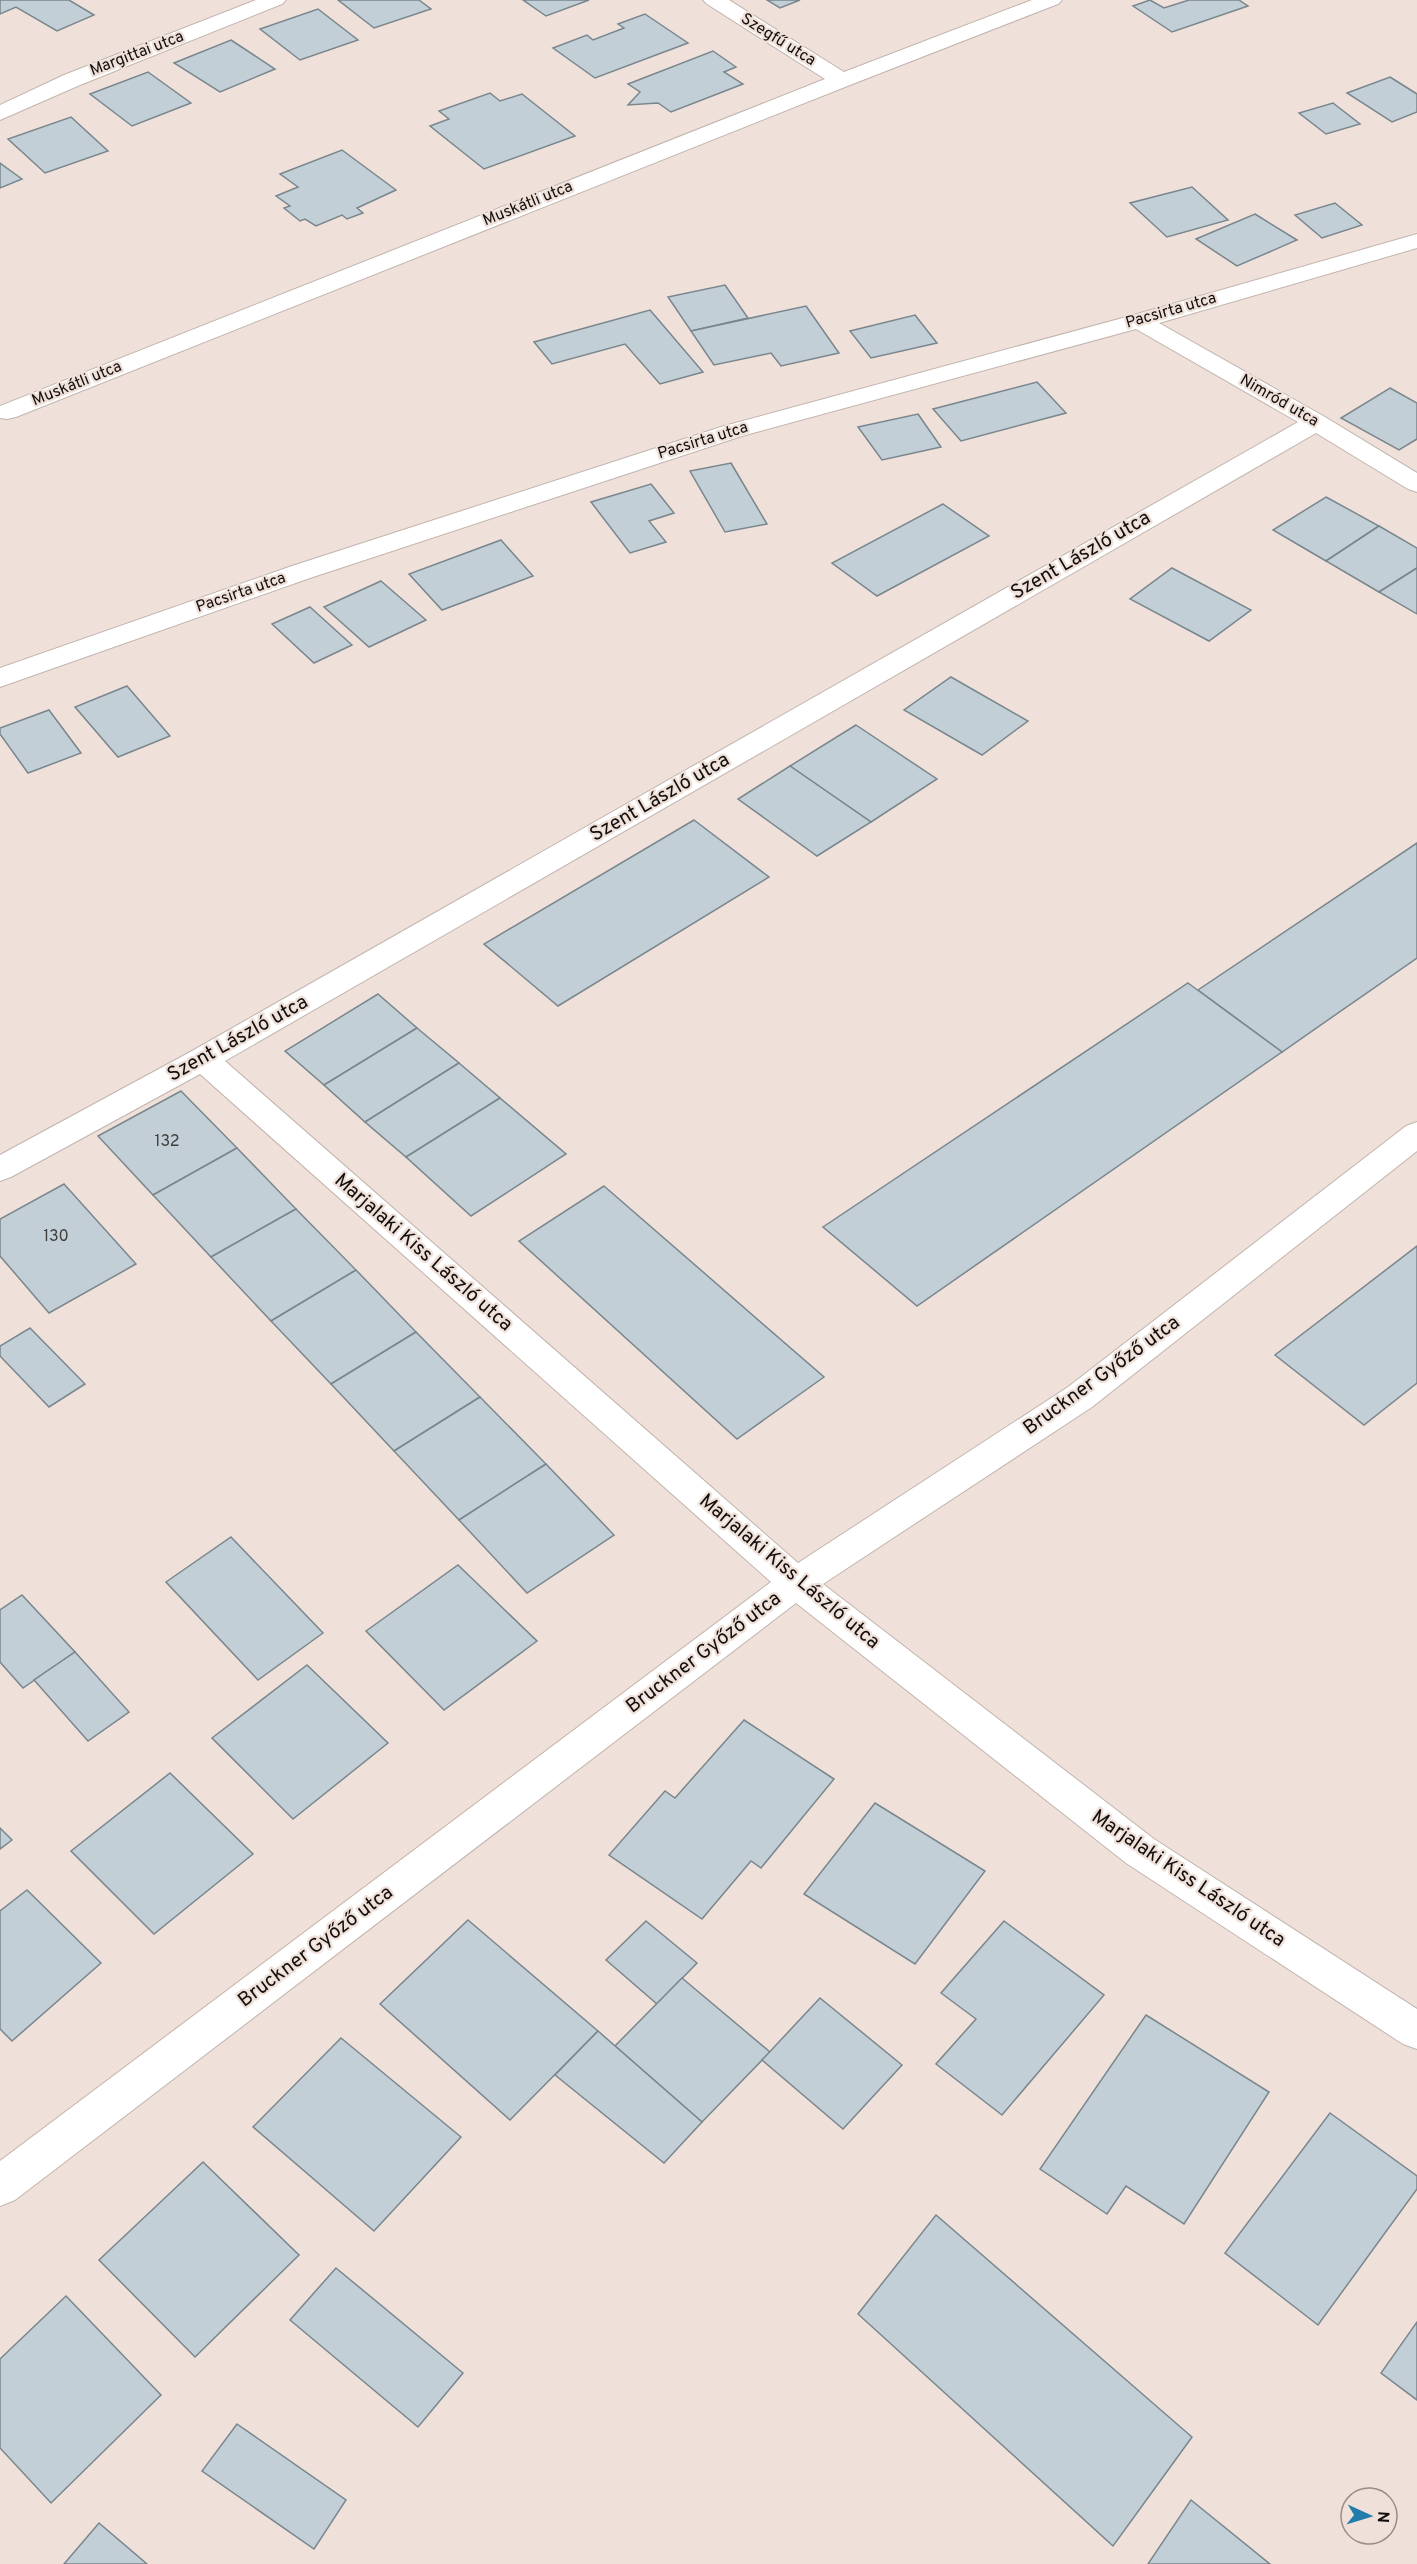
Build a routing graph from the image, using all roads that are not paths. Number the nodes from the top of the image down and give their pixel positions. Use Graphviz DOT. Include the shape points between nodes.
graph roads {
  1 [pos="275,0"];
  2 [pos="714,0"];
  3 [pos="1051,0"];
  4 [pos="842,80"];
  5 [pos="0,113"];
  6 [pos="1417,241"];
  7 [pos="1139,321"];
  8 [pos="7,412"];
  9 [pos="1316,422"];
  10 [pos="1417,484"];
  11 [pos="0,678"];
  12 [pos="203,1059"];
  13 [pos="1417,1134"];
  14 [pos="0,1169"];
  15 [pos="796,1583"];
  16 [pos="1417,2031"];
  17 [pos="0,2187"];
  1 -- 5 [label="street, Margittai utca" via="72,80"];
  2 -- 4 [label="street, Szegfű utca"];
  3 -- 4 [label="street, Muskátli utca"];
  4 -- 8 [label="street, Muskátli utca"];
  6 -- 7 [label="street, Pacsirta utca"];
  7 -- 9 [label="street, Nimród utca"];
  7 -- 11 [label="street, Pacsirta utca" via="733,431 301,572"];
  9 -- 10 [label="street, Nimród utca"];
  9 -- 12 [label="street, Szent László utca"];
  12 -- 14 [label="street, Szent László utca"];
  12 -- 15 [label="street, Marjalaki Kiss László utca"];
  13 -- 15 [label="street, Bruckner Győző utca" via="1080,1397"];
  15 -- 16 [label="street, Marjalaki Kiss László utca" via="1140,1851"];
  15 -- 17 [label="street, Bruckner Győző utca"];
}
